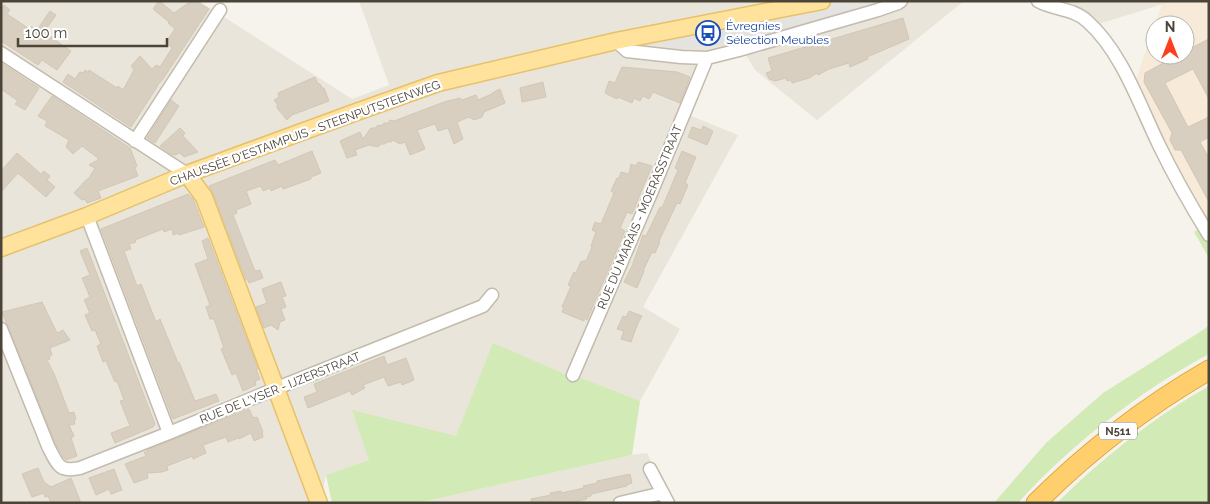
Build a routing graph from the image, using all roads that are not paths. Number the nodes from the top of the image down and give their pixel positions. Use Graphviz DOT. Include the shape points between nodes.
graph roads {
  1 [pos="822,1"];
  2 [pos="901,1"];
  3 [pos="1038,1"];
  4 [pos="220,10"];
  5 [pos="616,41"];
  6 [pos="1,52"];
  7 [pos="707,58"];
  8 [pos="135,141"];
  9 [pos="187,174"];
  10 [pos="87,216"];
  11 [pos="1209,235"];
  12 [pos="1,248"];
  13 [pos="492,295"];
  14 [pos="1,329"];
  15 [pos="1209,370"];
  16 [pos="573,375"];
  17 [pos="277,388"];
  18 [pos="169,434"];
  19 [pos="650,469"];
  20 [pos="665,498"];
  21 [pos="319,503"];
  22 [pos="620,503"];
  23 [pos="1036,503"];
  1 -- 5 [label="main road, CHAUSSÉE D'ESTAIMPUIS - STEENPUTSTEENWEG"];
  2 -- 7 [label="street"];
  3 -- 11 [label="street" via="1074,12 1086,20 1109,46 1183,192"];
  4 -- 8 [label="street"];
  5 -- 7 [label="street" via="627,51"];
  5 -- 9 [label="main road, CHAUSSÉE D'ESTAIMPUIS - STEENPUTSTEENWEG" via="438,83"];
  6 -- 8 [label="street"];
  7 -- 16 [label="street, RUE DU MARAIS - MOERASSTRAAT"];
  8 -- 9 [label="street"];
  9 -- 10 [label="main road, CHAUSSÉE D'ESTAIMPUIS - STEENPUTSTEENWEG"];
  9 -- 17 [label="main road" via="204,197"];
  10 -- 12 [label="main road, CHAUSSÉE D'ESTAIMPUIS - STEENPUTSTEENWEG"];
  10 -- 18 [label="street"];
  13 -- 17 [label="street, RUE DE L'YSER - IJZERSTRAAT" via="483,306"];
  14 -- 18 [label="street, RUE DE L'YSER - IJZERSTRAAT" via="48,446 64,469 80,468"];
  15 -- 23 [label="highway, N511" via="1133,419"];
  17 -- 18 [label="street, RUE DE L'YSER - IJZERSTRAAT"];
  17 -- 21 [label="main road"];
  19 -- 20 [label="street"];
  20 -- 22 [label="street"];
}
